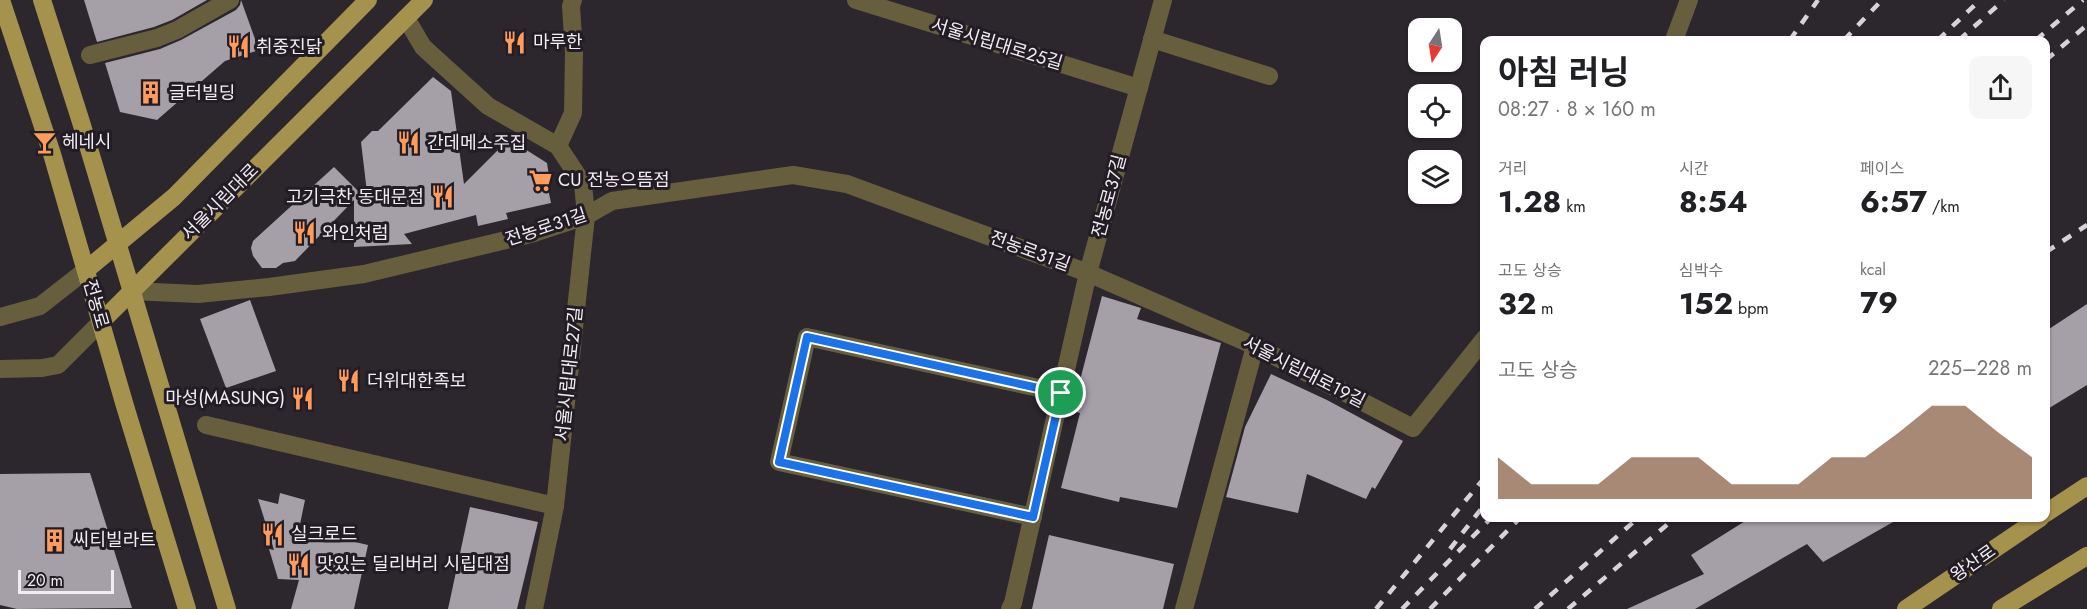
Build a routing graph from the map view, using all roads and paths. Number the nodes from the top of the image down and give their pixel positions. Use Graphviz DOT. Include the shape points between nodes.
graph roads {
  1 [pos="1,0"];
  2 [pos="42,0"];
  3 [pos="230,0"];
  4 [pos="368,0"];
  5 [pos="424,0"];
  6 [pos="573,0"];
  7 [pos="856,0"];
  8 [pos="1163,0"];
  9 [pos="1689,0"];
  10 [pos="406,18"];
  11 [pos="1676,36"];
  12 [pos="1152,39"];
  13 [pos="90,55"];
  14 [pos="1269,76"];
  15 [pos="1139,88"];
  16 [pos="558,146"];
  17 [pos="586,216"];
  18 [pos="117,244"];
  19 [pos="86,270"];
  20 [pos="1088,273"];
  21 [pos="131,291"];
  22 [pos="0,317"];
  23 [pos="101,322"];
  24 [pos="1480,344"];
  25 [pos="1256,346"];
  26 [pos="0,369"];
  27 [pos="1061,393"];
  28 [pos="206,425"];
  29 [pos="2087,486"];
  30 [pos="555,506"];
  31 [pos="2050,510"];
  32 [pos="1033,517"];
  33 [pos="2034,522"];
  34 [pos="2087,556"];
  35 [pos="187,609"];
  36 [pos="227,609"];
  37 [pos="534,609"];
  38 [pos="1010,609"];
  39 [pos="1184,609"];
  40 [pos="1906,609"];
  41 [pos="2001,609"];
  1 -- 19 [label="main road, 전농로"];
  2 -- 18 [label="main road, 전농로"];
  3 -- 13 [label="street" via="157,38"];
  4 -- 18 [label="main road, 서울시립대로" via="174,197"];
  5 -- 10 [label="main road, 서울시립대로"];
  6 -- 16 [label="street" via="573,113"];
  7 -- 15 [label="street, 서울시립대로25길"];
  8 -- 12 [label="street, 전농로37길"];
  9 -- 11 [label="street"];
  10 -- 16 [label="street, 서울시립대로27길" via="423,47 488,106"];
  10 -- 21 [label="main road, 서울시립대로"];
  12 -- 14 [label="street"];
  12 -- 15 [label="street, 전농로37길"];
  15 -- 20 [label="street, 전농로37길"];
  16 -- 17 [label="street, 서울시립대로27길" via="583,184"];
  17 -- 20 [label="street, 전농로31길" via="612,201 793,175 847,184"];
  17 -- 21 [label="street, 전농로31길" via="531,234 364,274 198,294"];
  17 -- 30 [label="street, 서울시립대로27길"];
  18 -- 19 [label="main road, 서울시립대로"];
  18 -- 21 [label="main road, 전농로"];
  19 -- 22 [label="street, 서울시립대로" via="40,306"];
  19 -- 23 [label="main road, 전농로"];
  20 -- 25 [label="street, 서울시립대로19길"];
  20 -- 27 [label="street, 전농로37길"];
  21 -- 23 [label="main road, 서울시립대로"];
  21 -- 36 [label="main road, 전농로"];
  23 -- 26 [label="street, 서울시립대로" via="58,365"];
  23 -- 35 [label="main road, 전농로"];
  24 -- 25 [label="street, 서울시립대로19길" via="1413,428"];
  25 -- 39 [label="street"];
  27 -- 32 [label="street, 전농로37길"];
  27 -- 32 [label="street" via="807,337 779,462"];
  28 -- 30 [label="street"];
  29 -- 31 [label="main road"];
  30 -- 37 [label="street, 서울시립대로27길"];
  32 -- 38 [label="street, 전농로37길"];
  33 -- 40 [label="main road, 왕산로"];
  34 -- 41 [label="main road"];
}
